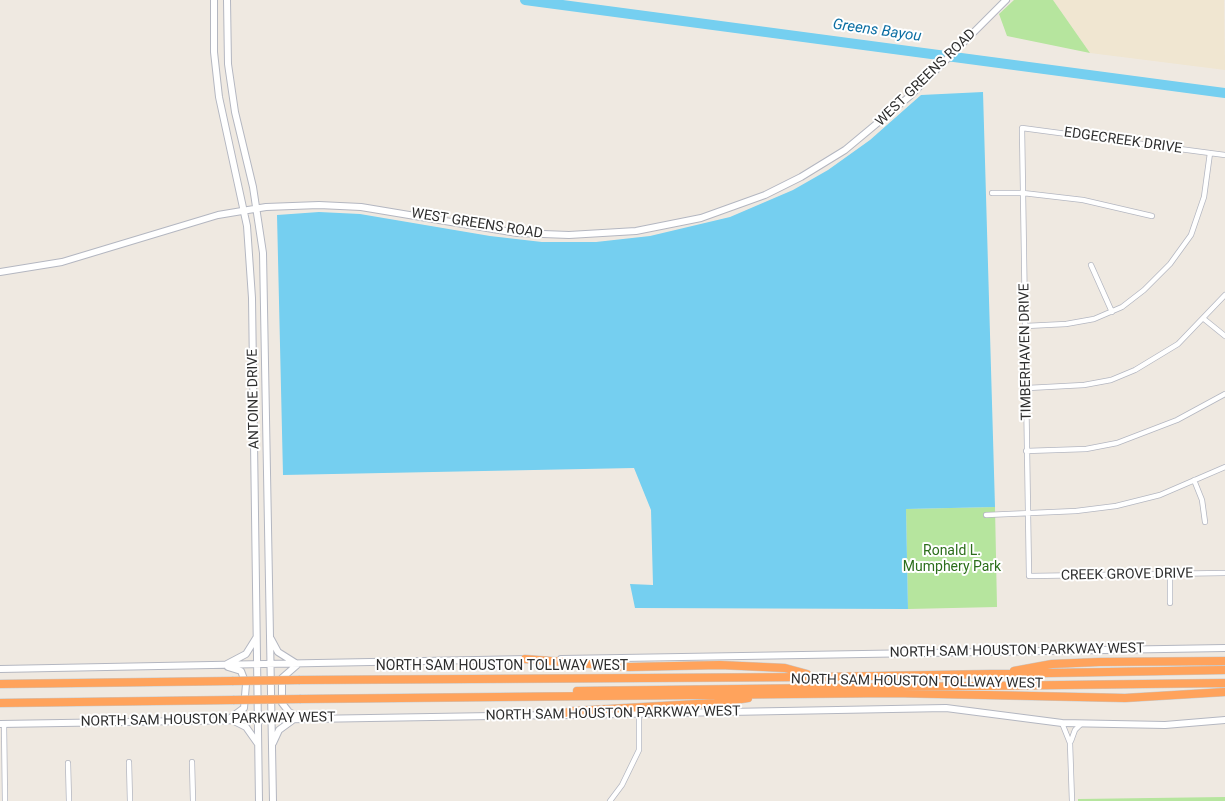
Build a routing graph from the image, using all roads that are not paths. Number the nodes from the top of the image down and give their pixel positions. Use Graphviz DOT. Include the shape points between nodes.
graph roads {
  1 [pos="214,0"];
  2 [pos="227,0"];
  3 [pos="1006,0"];
  4 [pos="213,19"];
  5 [pos="227,20"];
  6 [pos="235,112"];
  7 [pos="223,115"];
  8 [pos="1022,128"];
  9 [pos="1210,153"];
  10 [pos="1225,155"];
  11 [pos="992,193"];
  12 [pos="1023,193"];
  13 [pos="257,208"];
  14 [pos="244,210"];
  15 [pos="1152,216"];
  16 [pos="1090,265"];
  17 [pos="0,272"];
  18 [pos="1225,295"];
  19 [pos="252,298"];
  20 [pos="265,298"];
  21 [pos="1112,312"];
  22 [pos="1204,319"];
  23 [pos="1026,326"];
  24 [pos="1225,336"];
  25 [pos="254,388"];
  26 [pos="266,388"];
  27 [pos="1028,388"];
  28 [pos="1225,394"];
  29 [pos="1026,450"];
  30 [pos="1225,467"];
  31 [pos="255,476"];
  32 [pos="268,476"];
  33 [pos="1194,480"];
  34 [pos="1028,513"];
  35 [pos="986,515"];
  36 [pos="1205,522"];
  37 [pos="256,566"];
  38 [pos="269,566"];
  39 [pos="1225,573"];
  40 [pos="1170,574"];
  41 [pos="1029,576"];
  42 [pos="1170,604"];
  43 [pos="257,634"];
  44 [pos="270,638"];
  45 [pos="1225,648"];
  46 [pos="525,659"];
  47 [pos="1225,661"];
  48 [pos="270,664"];
  49 [pos="298,664"];
  50 [pos="224,665"];
  51 [pos="258,665"];
  52 [pos="0,669"];
  53 [pos="1225,670"];
  54 [pos="1005,673"];
  55 [pos="816,677"];
  56 [pos="1225,683"];
  57 [pos="0,684"];
  58 [pos="1225,692"];
  59 [pos="778,694"];
  60 [pos="518,695"];
  61 [pos="0,703"];
  62 [pos="639,714"];
  63 [pos="552,716"];
  64 [pos="299,718"];
  65 [pos="228,719"];
  66 [pos="258,719"];
  67 [pos="271,719"];
  68 [pos="1225,720"];
  69 [pos="1062,723"];
  70 [pos="2,724"];
  71 [pos="1081,724"];
  72 [pos="1070,743"];
  73 [pos="258,745"];
  74 [pos="272,746"];
  75 [pos="129,762"];
  76 [pos="192,762"];
  77 [pos="68,763"];
  78 [pos="5,801"];
  79 [pos="69,801"];
  80 [pos="130,801"];
  81 [pos="193,801"];
  82 [pos="259,801"];
  83 [pos="273,801"];
  84 [pos="610,801"];
  85 [pos="1072,801"];
  1 -- 4 [label="main road, ANTOINE DRIVE"];
  2 -- 5 [label="main road, ANTOINE DRIVE"];
  3 -- 13 [label="main road, WEST GREENS ROAD" via="885,119 824,164 740,205 676,224 609,234 543,235 360,207"];
  4 -- 5 [label="main road"];
  4 -- 7 [label="main road, ANTOINE DRIVE"];
  5 -- 6 [label="main road, ANTOINE DRIVE" via="228,64"];
  6 -- 7 [label="main road"];
  6 -- 13 [label="main road, ANTOINE DRIVE"];
  7 -- 14 [label="main road, ANTOINE DRIVE"];
  8 -- 9 [label="street, EDGECREEK DRIVE"];
  8 -- 12 [label="street, TIMBERHAVEN DRIVE"];
  9 -- 10 [label="street, EDGECREEK DRIVE"];
  9 -- 21 [label="street" via="1204,197 1191,235 1154,280"];
  11 -- 12 [label="street"];
  12 -- 15 [label="street" via="1101,203"];
  12 -- 23 [label="street, TIMBERHAVEN DRIVE"];
  13 -- 14 [label="main road, WEST GREENS ROAD"];
  13 -- 20 [label="main road, ANTOINE DRIVE"];
  14 -- 17 [label="main road, WEST GREENS ROAD" via="62,262"];
  14 -- 19 [label="main road, ANTOINE DRIVE"];
  16 -- 21 [label="street"];
  18 -- 22 [label="street"];
  19 -- 20 [label="main road"];
  19 -- 25 [label="main road, ANTOINE DRIVE"];
  20 -- 26 [label="main road, ANTOINE DRIVE"];
  21 -- 23 [label="street" via="1081,322"];
  22 -- 24 [label="street"];
  22 -- 27 [label="street" via="1161,356 1123,375 1084,385"];
  23 -- 27 [label="street, TIMBERHAVEN DRIVE"];
  25 -- 26 [label="main road"];
  25 -- 31 [label="main road, ANTOINE DRIVE"];
  26 -- 32 [label="main road, ANTOINE DRIVE"];
  27 -- 29 [label="street, TIMBERHAVEN DRIVE"];
  28 -- 29 [label="street" via="1177,420 1117,443 1086,449"];
  29 -- 34 [label="street, TIMBERHAVEN DRIVE"];
  30 -- 33 [label="street"];
  31 -- 32 [label="main road"];
  31 -- 37 [label="main road, ANTOINE DRIVE"];
  32 -- 38 [label="main road, ANTOINE DRIVE"];
  33 -- 34 [label="street" via="1160,495 1116,506"];
  33 -- 36 [label="street" via="1202,500"];
  34 -- 35 [label="street"];
  34 -- 41 [label="street, TIMBERHAVEN DRIVE"];
  37 -- 38 [label="main road"];
  37 -- 43 [label="main road, ANTOINE DRIVE"];
  38 -- 44 [label="main road, ANTOINE DRIVE"];
  39 -- 40 [label="street, CREEK GROVE DRIVE"];
  40 -- 41 [label="street, CREEK GROVE DRIVE"];
  40 -- 42 [label="street"];
  43 -- 50 [label="main road" via="247,653"];
  43 -- 51 [label="main road, ANTOINE DRIVE"];
  44 -- 48 [label="main road, ANTOINE DRIVE"];
  44 -- 49 [label="main road" via="278,652"];
  45 -- 46 [label="main road, NORTH SAM HOUSTON PARKWAY WEST"];
  46 -- 49 [label="main road, NORTH SAM HOUSTON PARKWAY WEST"];
  46 -- 55 [label="highway" via="629,667 720,665 785,668"];
  47 -- 54 [label="highway, NORTH SAM HOUSTON TOLLWAY WEST" via="1099,662 1023,668"];
  48 -- 49 [label="main road, NORTH SAM HOUSTON PARKWAY WEST"];
  48 -- 51 [label="main road, NORTH SAM HOUSTON PARKWAY WEST"];
  48 -- 67 [label="main road, ANTOINE DRIVE"];
  49 -- 64 [label="main road" via="282,678 282,703 288,712"];
  50 -- 51 [label="main road, NORTH SAM HOUSTON PARKWAY WEST"];
  50 -- 52 [label="main road, NORTH SAM HOUSTON PARKWAY WEST"];
  50 -- 65 [label="main road" via="241,672 246,684 244,708"];
  51 -- 66 [label="main road, ANTOINE DRIVE"];
  53 -- 54 [label="highway, NORTH SAM HOUSTON TOLLWAY WEST"];
  54 -- 55 [label="highway, NORTH SAM HOUSTON TOLLWAY WEST"];
  55 -- 57 [label="highway, NORTH SAM HOUSTON TOLLWAY WEST, bridge"];
  56 -- 60 [label="highway, NORTH SAM HOUSTON TOLLWAY WEST" via="648,689"];
  58 -- 59 [label="highway, NORTH SAM HOUSTON TOLLWAY WEST" via="1125,698 892,692"];
  59 -- 60 [label="highway, NORTH SAM HOUSTON TOLLWAY WEST"];
  59 -- 63 [label="highway" via="715,703 573,711"];
  60 -- 61 [label="highway, NORTH SAM HOUSTON TOLLWAY WEST, bridge"];
  62 -- 63 [label="main road, NORTH SAM HOUSTON PARKWAY WEST"];
  62 -- 69 [label="main road, NORTH SAM HOUSTON PARKWAY WEST" via="946,708"];
  62 -- 84 [label="street" via="639,750 622,785"];
  63 -- 64 [label="main road, NORTH SAM HOUSTON PARKWAY WEST"];
  64 -- 67 [label="main road, NORTH SAM HOUSTON PARKWAY WEST"];
  64 -- 74 [label="main road" via="279,730"];
  65 -- 66 [label="main road, NORTH SAM HOUSTON PARKWAY WEST"];
  65 -- 70 [label="main road, NORTH SAM HOUSTON PARKWAY WEST"];
  65 -- 73 [label="main road" via="246,727"];
  66 -- 67 [label="main road, NORTH SAM HOUSTON PARKWAY WEST"];
  66 -- 73 [label="main road, ANTOINE DRIVE"];
  67 -- 74 [label="main road, ANTOINE DRIVE"];
  68 -- 71 [label="main road, NORTH SAM HOUSTON PARKWAY WEST" via="1165,725"];
  69 -- 71 [label="main road, NORTH SAM HOUSTON PARKWAY WEST"];
  69 -- 72 [label="street"];
  70 -- 78 [label="street"];
  71 -- 72 [label="street"];
  72 -- 85 [label="street"];
  73 -- 82 [label="main road, ANTOINE DRIVE"];
  74 -- 83 [label="main road, ANTOINE DRIVE"];
  75 -- 80 [label="street"];
  76 -- 81 [label="street"];
  77 -- 79 [label="street"];
}
